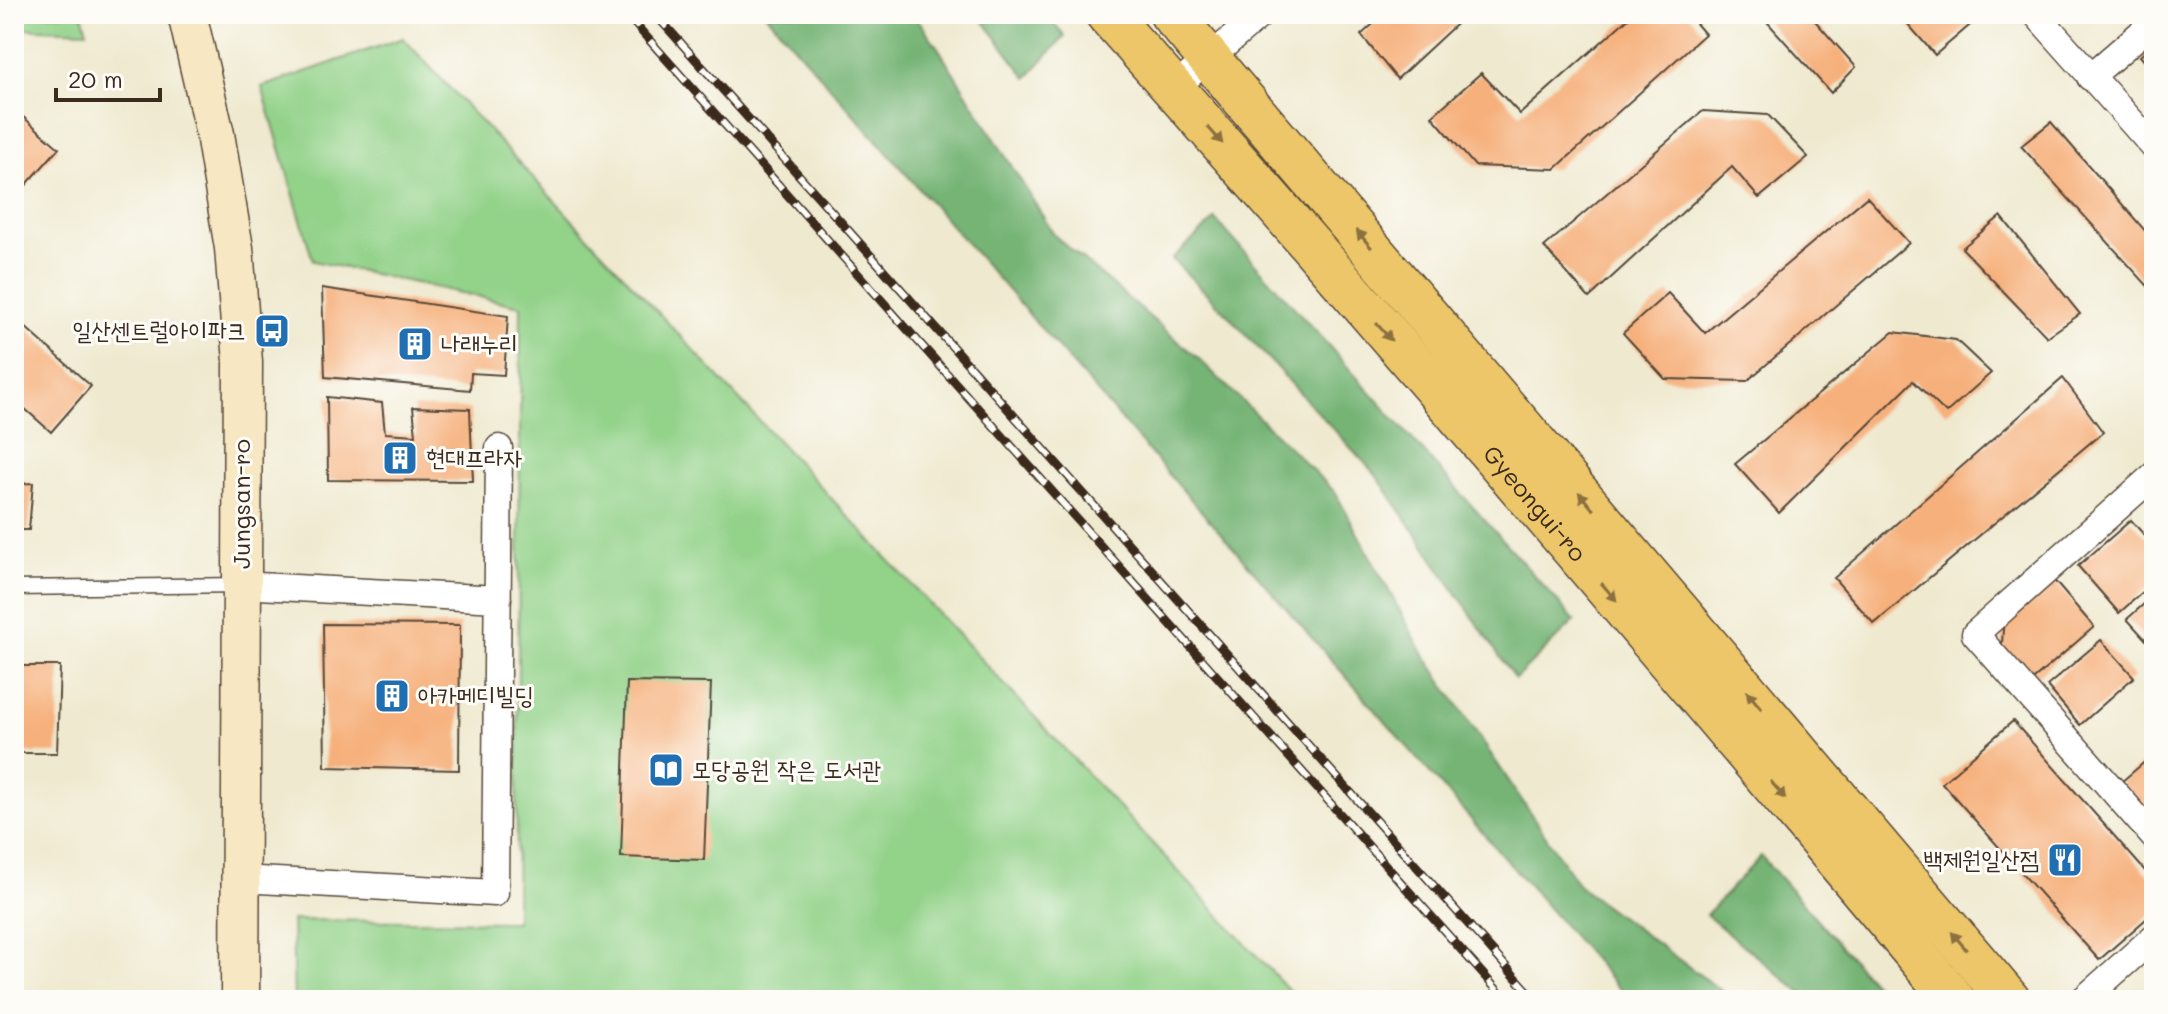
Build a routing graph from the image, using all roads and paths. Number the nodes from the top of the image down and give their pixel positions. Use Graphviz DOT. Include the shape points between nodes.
graph roads {
  1 [pos="187,14"];
  2 [pos="1107,14"];
  3 [pos="1171,14"];
  4 [pos="1261,14"];
  5 [pos="2036,14"];
  6 [pos="2154,22"];
  7 [pos="1210,58"];
  8 [pos="2090,77"];
  9 [pos="1173,89"];
  10 [pos="2154,147"];
  11 [pos="499,448"];
  12 [pos="2150,487"];
  13 [pos="242,585"];
  14 [pos="14,588"];
  15 [pos="498,599"];
  16 [pos="2154,837"];
  17 [pos="241,879"];
  18 [pos="2154,937"];
  19 [pos="240,1000"];
  20 [pos="1954,1000"];
  21 [pos="2009,1000"];
  22 [pos="2083,1000"];
  1 -- 13 [label="main road, Jungsan-ro" via="234,248 243,362"];
  2 -- 9 [label="main road, Gyeongui-ro"];
  3 -- 7 [label="main road, Gyeongui-ro"];
  4 -- 7 [label="street"];
  5 -- 8 [label="street"];
  6 -- 8 [label="street"];
  7 -- 9 [label="street"];
  21 -- 7 [label="main road, Gyeongui-ro, one-way"];
  8 -- 10 [label="street"];
  9 -- 20 [label="main road, Gyeongui-ro, one-way"];
  11 -- 15 [label="street"];
  12 -- 16 [label="street" via="1975,634"];
  13 -- 14 [label="lane"];
  13 -- 15 [label="street"];
  13 -- 17 [label="main road, Jungsan-ro"];
  15 -- 17 [label="street" via="495,893"];
  17 -- 19 [label="main road, Jungsan-ro"];
  18 -- 22 [label="street"];
}
